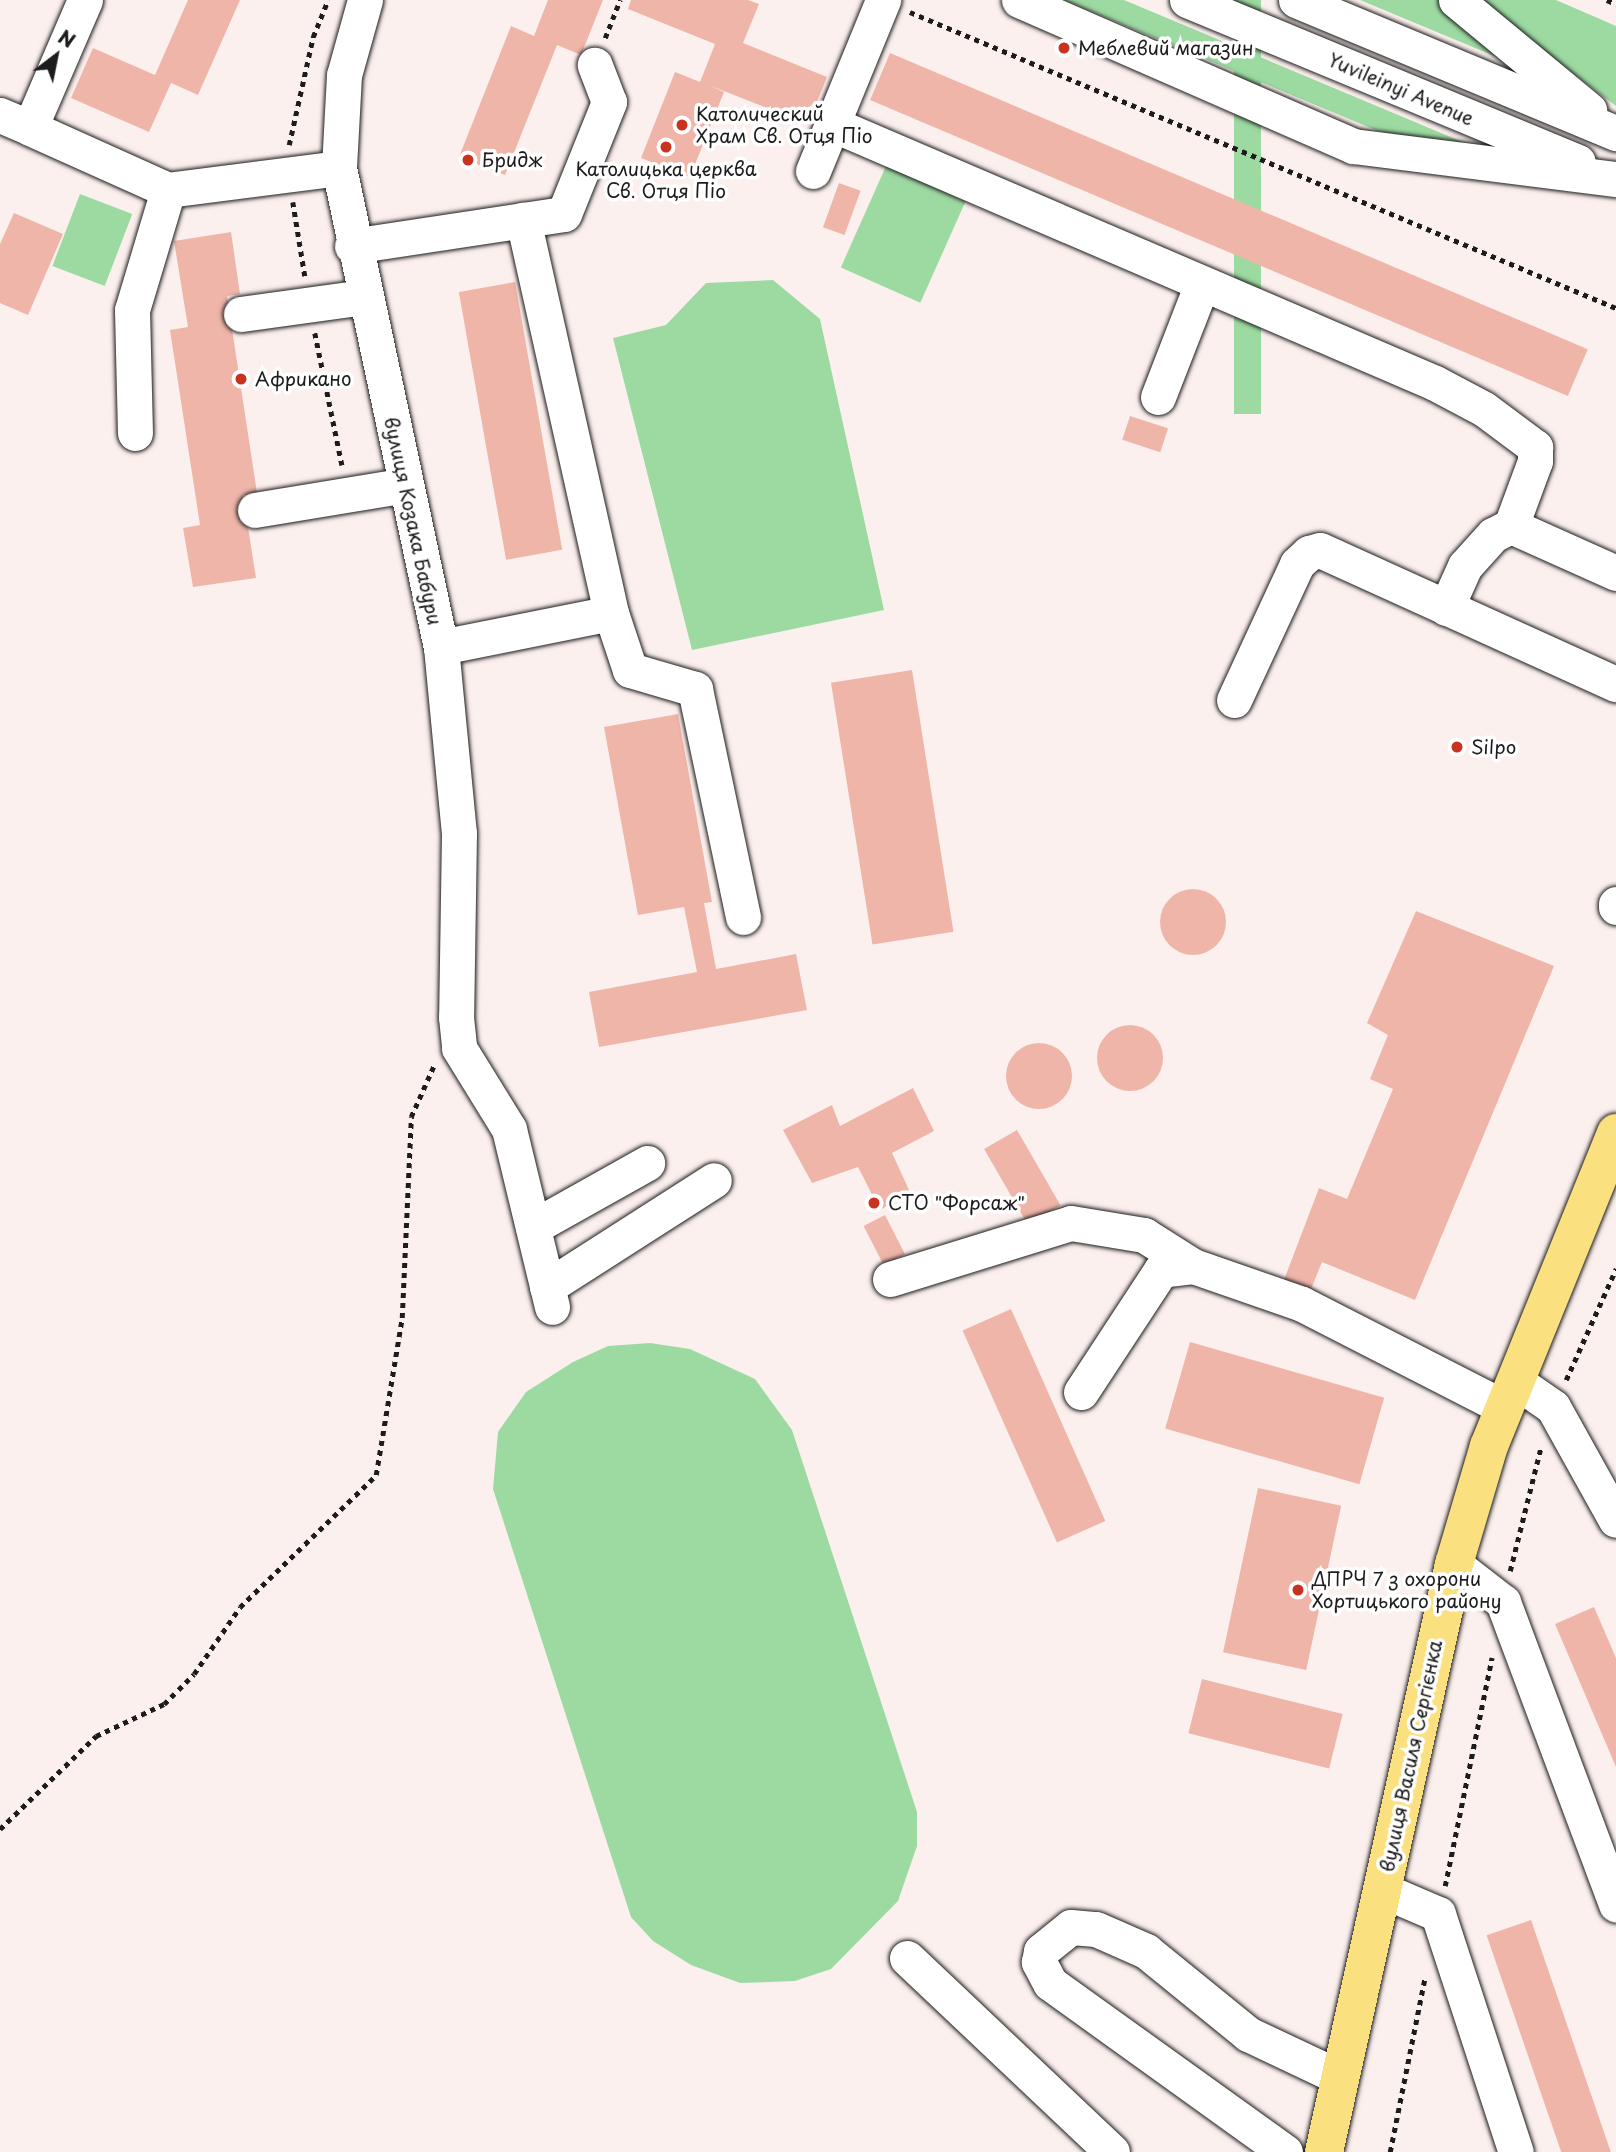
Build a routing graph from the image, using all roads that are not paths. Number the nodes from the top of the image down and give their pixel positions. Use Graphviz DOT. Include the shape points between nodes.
graph roads {
  1 [pos="85,0"];
  2 [pos="365,0"];
  3 [pos="883,0"];
  4 [pos="1019,0"];
  5 [pos="1186,0"];
  6 [pos="1296,0"];
  7 [pos="1456,0"];
  8 [pos="595,65"];
  9 [pos="15,122"];
  10 [pos="832,124"];
  11 [pos="1616,133"];
  12 [pos="339,168"];
  13 [pos="813,171"];
  14 [pos="1616,179"];
  15 [pos="167,190"];
  16 [pos="523,220"];
  17 [pos="352,246"];
  18 [pos="1201,286"];
  19 [pos="364,297"];
  20 [pos="241,314"];
  21 [pos="1158,397"];
  22 [pos="135,433"];
  23 [pos="407,485"];
  24 [pos="255,510"];
  25 [pos="1511,526"];
  26 [pos="1616,573"];
  27 [pos="1446,608"];
  28 [pos="611,614"];
  29 [pos="441,647"];
  30 [pos="1616,684"];
  31 [pos="1234,700"];
  32 [pos="743,917"];
  33 [pos="1616,1133"];
  34 [pos="648,1163"];
  35 [pos="715,1180"];
  36 [pos="533,1227"];
  37 [pos="1193,1266"];
  38 [pos="890,1279"];
  39 [pos="1081,1392"];
  40 [pos="1511,1395"];
  41 [pos="1616,1520"];
  42 [pos="1454,1564"];
  43 [pos="1382,1890"];
  44 [pos="1616,1905"];
  45 [pos="907,1958"];
  46 [pos="1339,2077"];
  47 [pos="1112,2152"];
  48 [pos="1285,2152"];
  49 [pos="1324,2152"];
  50 [pos="1516,2152"];
  1 -- 9 [label="street"];
  2 -- 12 [label="street, вулиця Козака Бабури" via="344,75"];
  3 -- 10 [label="street"];
  4 -- 14 [label="street" via="1353,146"];
  5 -- 14 [label="street, Yuvileinyi Avenue"];
  6 -- 11 [label="street"];
  7 -- 11 [label="street"];
  8 -- 16 [label="street" via="609,102 564,214"];
  9 -- 15 [label="street"];
  10 -- 13 [label="street"];
  10 -- 18 [label="street"];
  12 -- 15 [label="street"];
  12 -- 17 [label="street, вулиця Козака Бабури"];
  15 -- 22 [label="street" via="132,310"];
  16 -- 17 [label="street"];
  16 -- 28 [label="street"];
  17 -- 19 [label="street, вулиця Козака Бабури"];
  18 -- 21 [label="street"];
  18 -- 25 [label="street" via="1435,383 1528,440 1535,447 1535,461"];
  19 -- 20 [label="street"];
  19 -- 23 [label="street, вулиця Козака Бабури"];
  23 -- 24 [label="street"];
  23 -- 29 [label="street, вулиця Козака Бабури"];
  25 -- 26 [label="street"];
  25 -- 27 [label="street" via="1493,535 1465,566"];
  27 -- 30 [label="street"];
  27 -- 31 [label="street" via="1331,553 1308,553 1297,564"];
  28 -- 29 [label="street"];
  28 -- 32 [label="street" via="630,670 695,689"];
  29 -- 36 [label="street, вулиця Козака Бабури" via="459,833 457,1033 509,1129"];
  33 -- 40 [label="main road, вулиця Василя Сергієнка"];
  34 -- 36 [label="street"];
  35 -- 36 [label="street" via="550,1297"];
  37 -- 38 [label="street" via="1144,1235 1071,1223"];
  37 -- 39 [label="street" via="1161,1270"];
  37 -- 40 [label="street" via="1302,1304"];
  40 -- 41 [label="street" via="1553,1407"];
  40 -- 42 [label="main road, вулиця Василя Сергієнка"];
  42 -- 43 [label="main road, вулиця Василя Сергієнка"];
  42 -- 44 [label="street" via="1503,1602"];
  43 -- 46 [label="main road, вулиця Василя Сергієнка"];
  43 -- 50 [label="street" via="1438,1914"];
  45 -- 47 [label="street"];
  46 -- 48 [label="street" via="1248,2034 1146,1951 1096,1929 1070,1927 1041,1951 1039,1962 1050,1983"];
  46 -- 49 [label="main road, вулиця Василя Сергієнка"];
}
